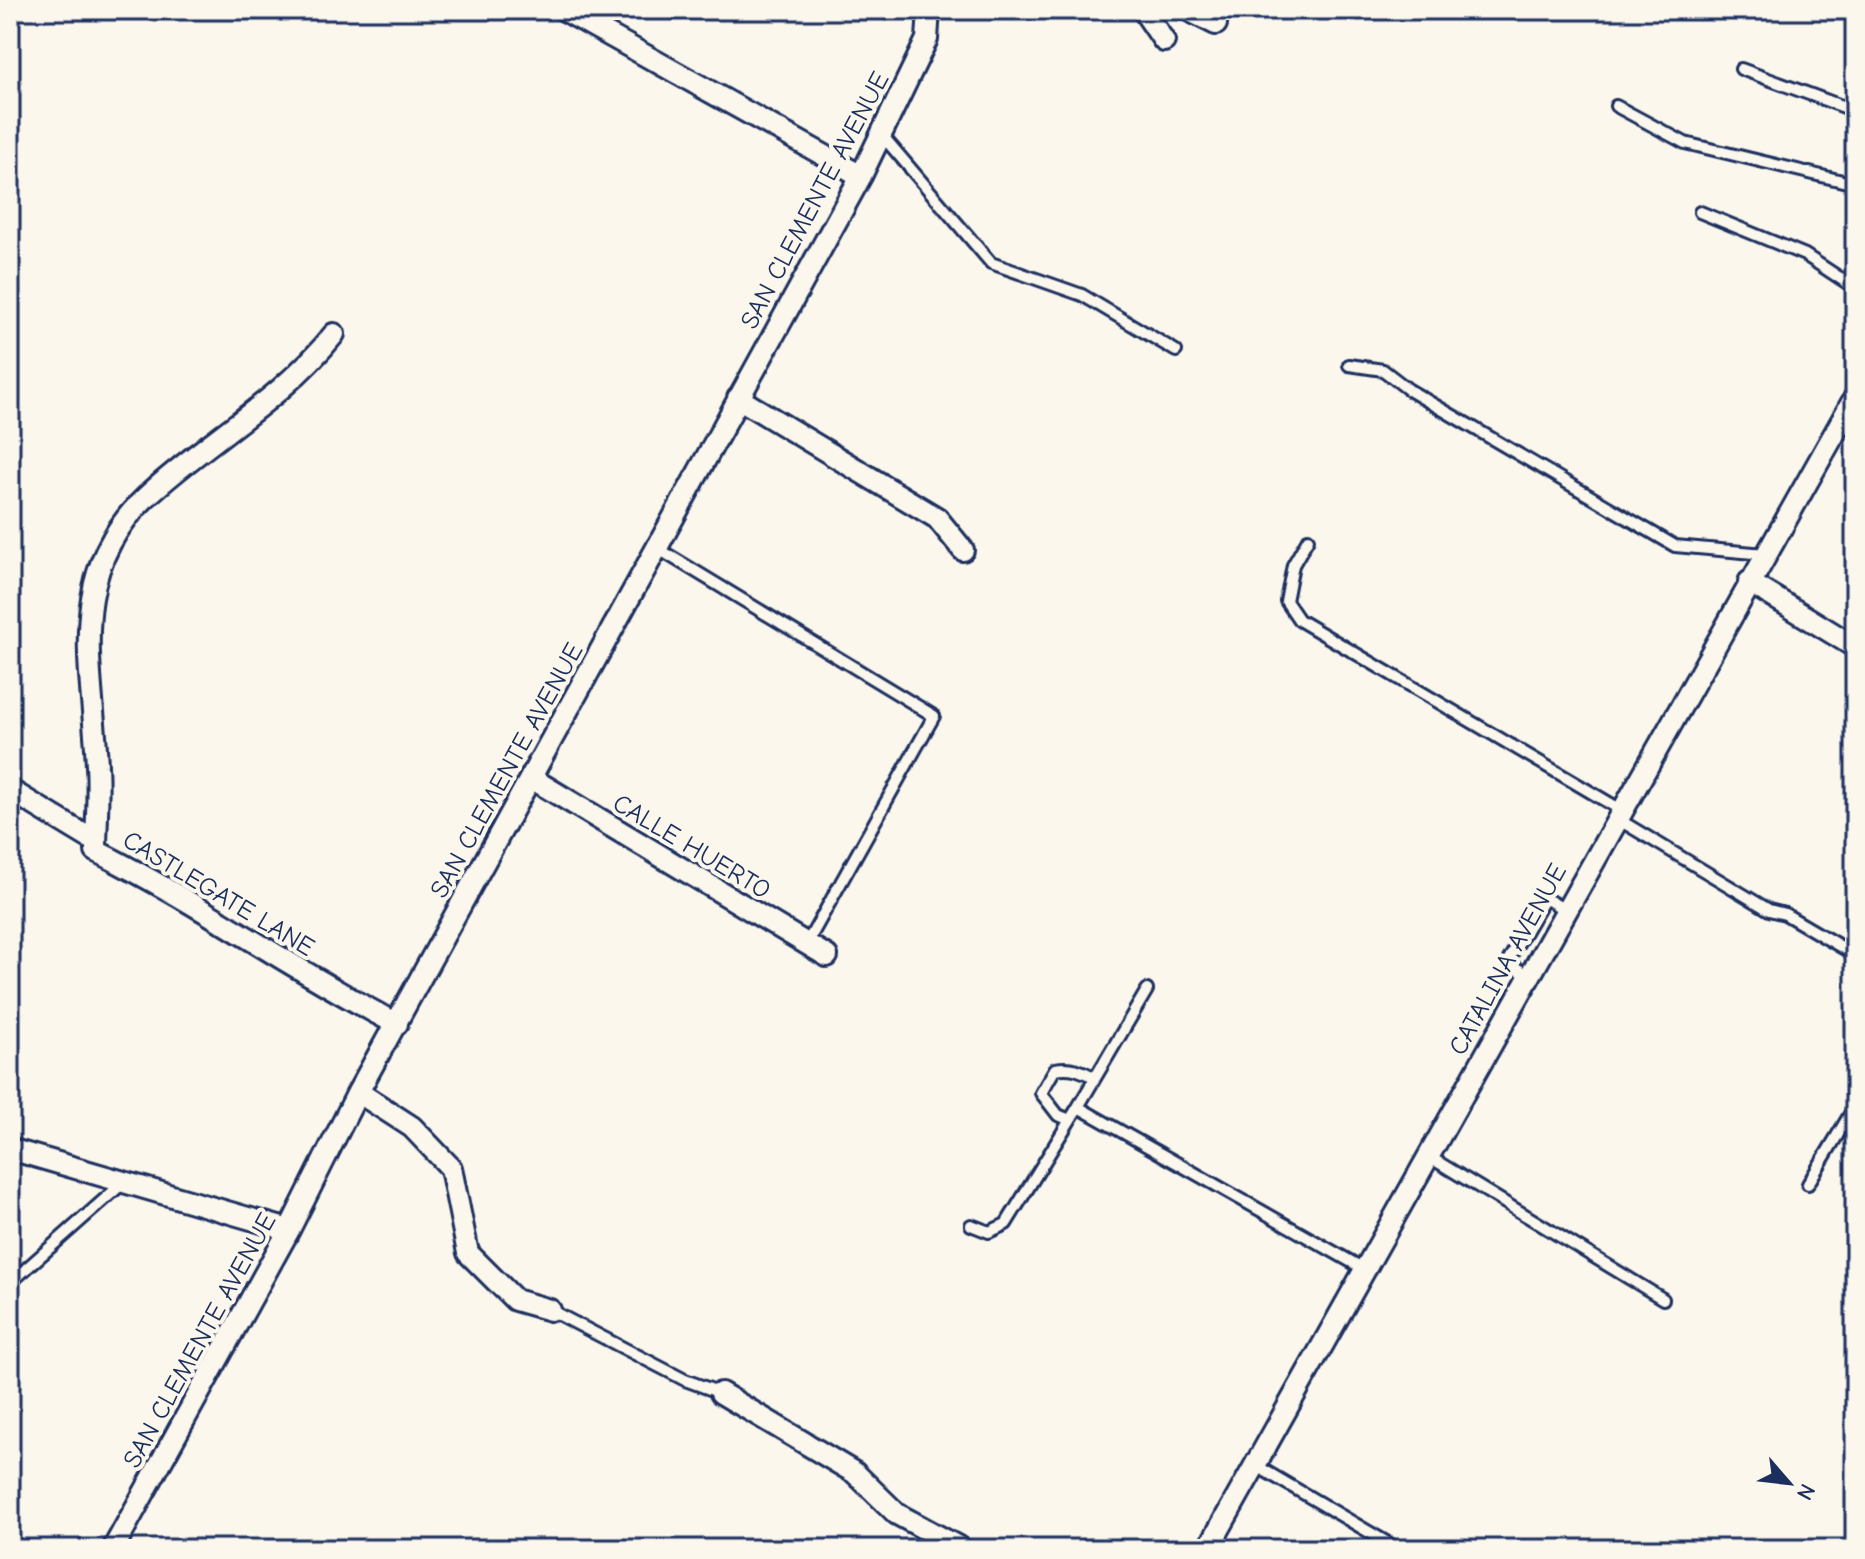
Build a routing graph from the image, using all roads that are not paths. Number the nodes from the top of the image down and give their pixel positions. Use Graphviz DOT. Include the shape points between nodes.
graph roads {
  1 [pos="564,10"];
  2 [pos="929,10"];
  3 [pos="1143,10"];
  4 [pos="1188,10"];
  5 [pos="1216,24"];
  6 [pos="1164,41"];
  7 [pos="1741,69"];
  8 [pos="1616,106"];
  9 [pos="1855,111"];
  10 [pos="881,134"];
  11 [pos="861,176"];
  12 [pos="1855,184"];
  13 [pos="1700,212"];
  14 [pos="1855,288"];
  15 [pos="334,334"];
  16 [pos="1176,351"];
  17 [pos="1349,365"];
  18 [pos="1855,397"];
  19 [pos="738,398"];
  20 [pos="1308,539"];
  21 [pos="657,548"];
  22 [pos="963,550"];
  23 [pos="1765,554"];
  24 [pos="1749,582"];
  25 [pos="1855,647"];
  26 [pos="531,778"];
  27 [pos="10,790"];
  28 [pos="1619,814"];
  29 [pos="96,842"];
  30 [pos="806,945"];
  31 [pos="1855,955"];
  32 [pos="827,956"];
  33 [pos="1147,990"];
  34 [pos="397,1024"];
  35 [pos="1095,1078"];
  36 [pos="358,1092"];
  37 [pos="1855,1106"];
  38 [pos="1078,1107"];
  39 [pos="1070,1120"];
  40 [pos="10,1149"];
  41 [pos="1427,1155"];
  42 [pos="125,1182"];
  43 [pos="1808,1184"];
  44 [pos="971,1225"];
  45 [pos="289,1230"];
  46 [pos="1364,1269"];
  47 [pos="10,1283"];
  48 [pos="1663,1299"];
  49 [pos="550,1310"];
  50 [pos="721,1393"];
  51 [pos="1254,1464"];
  52 [pos="113,1549"];
  53 [pos="962,1549"];
  54 [pos="1208,1549"];
  55 [pos="1398,1549"];
  1 -- 11 [label="street"];
  2 -- 10 [label="street, SAN CLEMENTE AVENUE" via="927,39"];
  3 -- 6 [label="street"];
  4 -- 5 [label="street"];
  7 -- 9 [label="lane"];
  8 -- 12 [label="lane" via="1685,143"];
  10 -- 11 [label="street, SAN CLEMENTE AVENUE"];
  10 -- 16 [label="lane" via="991,263 1082,295"];
  11 -- 19 [label="street, SAN CLEMENTE AVENUE"];
  13 -- 14 [label="lane" via="1805,255"];
  15 -- 29 [label="street, CASTLEGATE LANE" via="308,367 145,497 118,529 97,572 87,632 98,768"];
  17 -- 23 [label="lane" via="1383,370 1675,546"];
  18 -- 23 [label="street, CATALINA AVENUE"];
  19 -- 21 [label="street, SAN CLEMENTE AVENUE"];
  19 -- 22 [label="street" via="937,518"];
  20 -- 28 [label="lane" via="1293,565 1286,601 1299,620"];
  21 -- 26 [label="street, SAN CLEMENTE AVENUE"];
  21 -- 30 [label="lane" via="934,716"];
  23 -- 24 [label="street, CATALINA AVENUE"];
  24 -- 25 [label="street"];
  24 -- 28 [label="street, CATALINA AVENUE"];
  26 -- 30 [label="street, CALLE HUERTO"];
  26 -- 34 [label="street, SAN CLEMENTE AVENUE"];
  27 -- 29 [label="street"];
  28 -- 31 [label="lane" via="1769,910"];
  28 -- 41 [label="street, CATALINA AVENUE"];
  29 -- 34 [label="street, CASTLEGATE LANE" via="96,851 169,887 287,964"];
  30 -- 32 [label="street, CALLE HUERTO"];
  33 -- 35 [label="lane"];
  34 -- 36 [label="street, SAN CLEMENTE AVENUE"];
  35 -- 38 [label="lane"];
  35 -- 39 [label="lane" via="1078,1069 1055,1069 1044,1087 1041,1093 1058,1115"];
  36 -- 45 [label="street, SAN CLEMENTE AVENUE"];
  36 -- 49 [label="street" via="412,1127 451,1168 468,1253 515,1300"];
  37 -- 43 [label="lane"];
  38 -- 39 [label="lane"];
  38 -- 46 [label="lane"];
  39 -- 44 [label="lane" via="1006,1224 989,1232"];
  40 -- 42 [label="street"];
  41 -- 46 [label="street, CATALINA AVENUE"];
  41 -- 48 [label="lane"];
  42 -- 45 [label="street"];
  42 -- 47 [label="lane"];
  45 -- 52 [label="street, SAN CLEMENTE AVENUE"];
  46 -- 51 [label="street, CATALINA AVENUE"];
  49 -- 50 [label="lane" via="685,1380"];
  50 -- 53 [label="street" via="855,1473 897,1514"];
  51 -- 54 [label="street, CATALINA AVENUE"];
  51 -- 55 [label="lane"];
}
